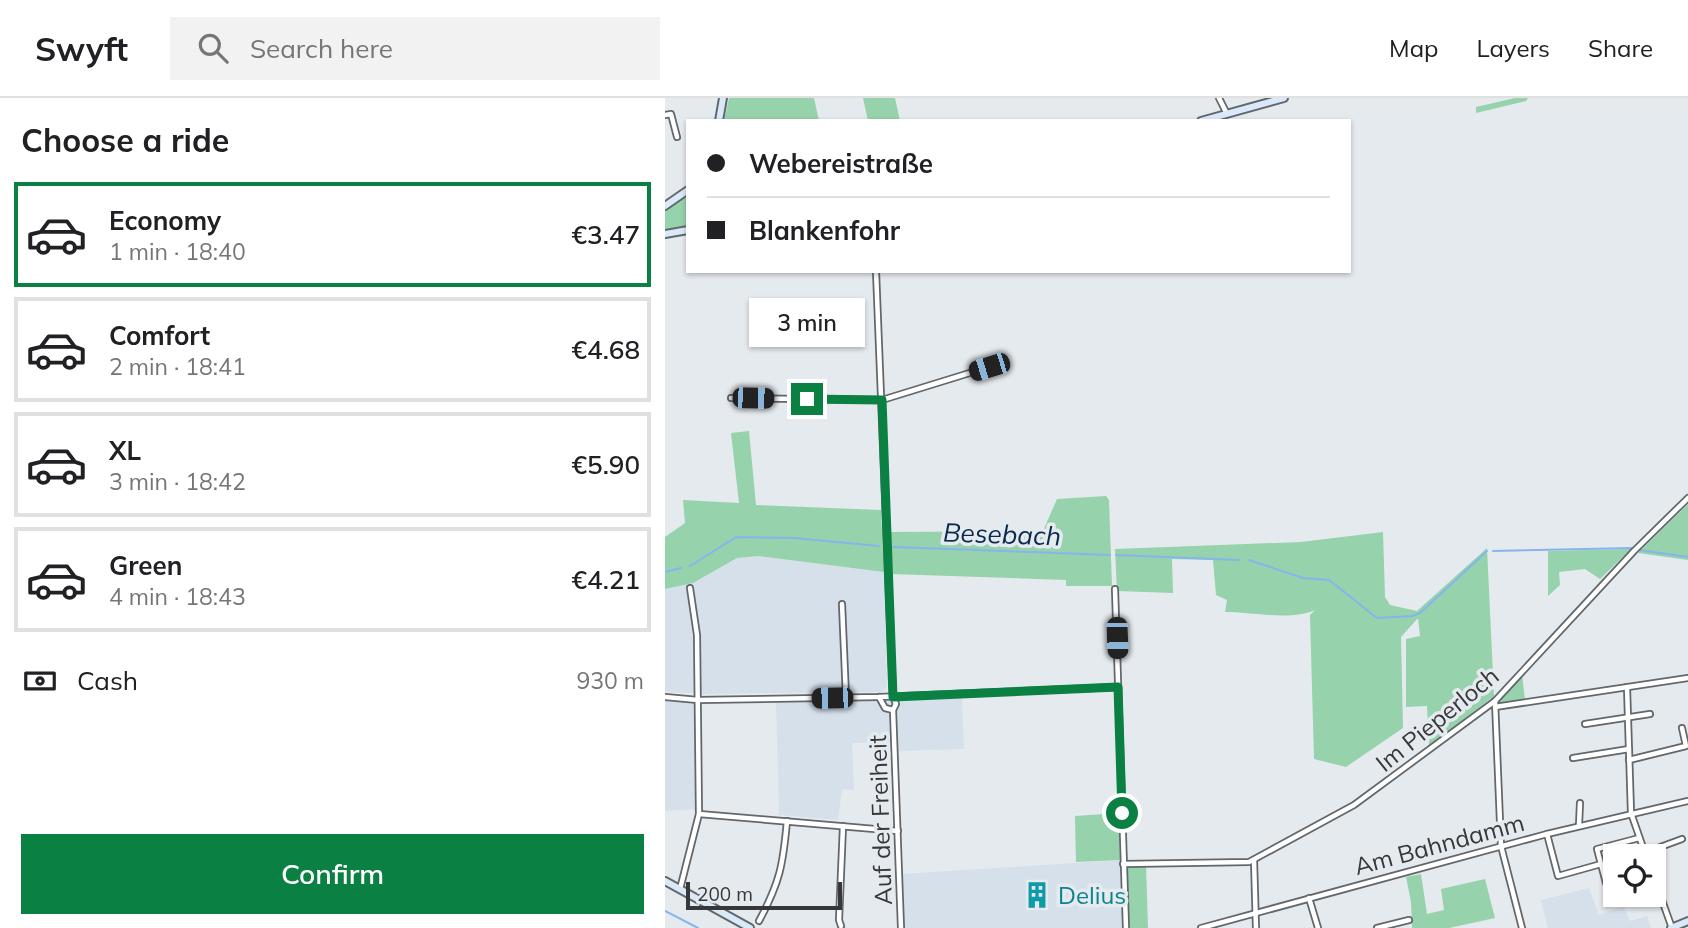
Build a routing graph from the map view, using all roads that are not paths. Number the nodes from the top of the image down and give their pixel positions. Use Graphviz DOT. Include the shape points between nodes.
graph roads {
  1 [pos="723,98"];
  2 [pos="1219,98"];
  3 [pos="1284,98"];
  4 [pos="1227,114"];
  5 [pos="665,115"];
  6 [pos="719,119"];
  7 [pos="1208,119"];
  8 [pos="677,137"];
  9 [pos="686,191"];
  10 [pos="665,206"];
  11 [pos="686,230"];
  12 [pos="665,234"];
  13 [pos="876,273"];
  14 [pos="989,367"];
  15 [pos="731,398"];
  16 [pos="882,400"];
  17 [pos="1688,498"];
  18 [pos="689,588"];
  19 [pos="1115,589"];
  20 [pos="842,604"];
  21 [pos="1688,678"];
  22 [pos="1118,687"];
  23 [pos="1627,687"];
  24 [pos="665,697"];
  25 [pos="846,697"];
  26 [pos="879,697"];
  27 [pos="893,697"];
  28 [pos="698,699"];
  29 [pos="1495,704"];
  30 [pos="893,710"];
  31 [pos="1650,714"];
  32 [pos="1628,718"];
  33 [pos="1585,724"];
  34 [pos="1682,728"];
  35 [pos="1629,749"];
  36 [pos="1573,758"];
  37 [pos="1629,760"];
  38 [pos="1688,801"];
  39 [pos="1580,803"];
  40 [pos="1631,813"];
  41 [pos="699,814"];
  42 [pos="787,821"];
  43 [pos="1579,825"];
  44 [pos="843,826"];
  45 [pos="898,831"];
  46 [pos="1546,834"];
  47 [pos="1639,838"];
  48 [pos="1682,839"];
  49 [pos="1641,844"];
  50 [pos="1666,845"];
  51 [pos="1501,846"];
  52 [pos="1254,860"];
  53 [pos="1123,864"];
  54 [pos="1601,864"];
  55 [pos="1603,872"];
  56 [pos="665,881"];
  57 [pos="680,889"];
  58 [pos="1310,898"];
  59 [pos="1664,907"];
  60 [pos="1255,914"];
  61 [pos="1409,920"];
  62 [pos="1688,920"];
  63 [pos="759,921"];
  64 [pos="841,926"];
  65 [pos="750,928"];
  66 [pos="901,928"];
  67 [pos="1126,928"];
  68 [pos="1201,928"];
  69 [pos="1256,928"];
  70 [pos="1318,928"];
  71 [pos="1377,928"];
  72 [pos="1522,928"];
  73 [pos="1672,928"];
  1 -- 6 [label="street"];
  2 -- 4 [label="street"];
  3 -- 4 [label="street"];
  4 -- 7 [label="street"];
  5 -- 8 [label="street" via="671,114"];
  9 -- 10 [label="street"];
  11 -- 12 [label="street"];
  13 -- 16 [label="street"];
  14 -- 16 [label="street"];
  15 -- 16 [label="street"];
  16 -- 27 [label="street"];
  17 -- 29 [label="street, Im Pieperloch"];
  18 -- 28 [label="street" via="697,635"];
  19 -- 22 [label="street"];
  20 -- 25 [label="street"];
  21 -- 23 [label="street"];
  22 -- 27 [label="street"];
  22 -- 53 [label="street"];
  23 -- 29 [label="street"];
  23 -- 32 [label="street"];
  24 -- 28 [label="street"];
  25 -- 26 [label="street"];
  25 -- 28 [label="street"];
  26 -- 27 [label="street"];
  26 -- 30 [label="street" via="885,708"];
  27 -- 30 [label="street, Auf der Freiheit"];
  28 -- 41 [label="street"];
  29 -- 51 [label="street"];
  29 -- 52 [label="street, Im Pieperloch" via="1354,805"];
  30 -- 45 [label="street, Auf der Freiheit"];
  31 -- 32 [label="street"];
  32 -- 33 [label="street"];
  32 -- 35 [label="street"];
  34 -- 37 [label="street" via="1686,746"];
  35 -- 36 [label="street"];
  35 -- 37 [label="street"];
  37 -- 40 [label="street"];
  38 -- 40 [label="street, Am Bahndamm"];
  39 -- 43 [label="street"];
  40 -- 43 [label="street, Am Bahndamm"];
  40 -- 47 [label="street"];
  41 -- 42 [label="street"];
  41 -- 57 [label="street"];
  42 -- 44 [label="street"];
  42 -- 63 [label="street" via="783,867"];
  43 -- 46 [label="street, Am Bahndamm"];
  44 -- 45 [label="street"];
  44 -- 64 [label="street"];
  45 -- 66 [label="street, Auf der Freiheit"];
  46 -- 51 [label="street, Am Bahndamm"];
  46 -- 54 [label="street" via="1558,876"];
  47 -- 49 [label="street"];
  47 -- 54 [label="street" via="1597,849"];
  48 -- 50 [label="street"];
  51 -- 58 [label="street, Am Bahndamm"];
  51 -- 72 [label="street"];
  52 -- 53 [label="street, Im Pieperloch"];
  52 -- 60 [label="street"];
  53 -- 67 [label="street"];
  54 -- 55 [label="street"];
  56 -- 57 [label="street"];
  57 -- 65 [label="street"];
  58 -- 60 [label="street, Am Bahndamm"];
  58 -- 70 [label="street"];
  59 -- 73 [label="street"];
  60 -- 68 [label="street, Am Bahndamm"];
  60 -- 69 [label="street"];
  61 -- 71 [label="street"];
  62 -- 73 [label="street"];
}
